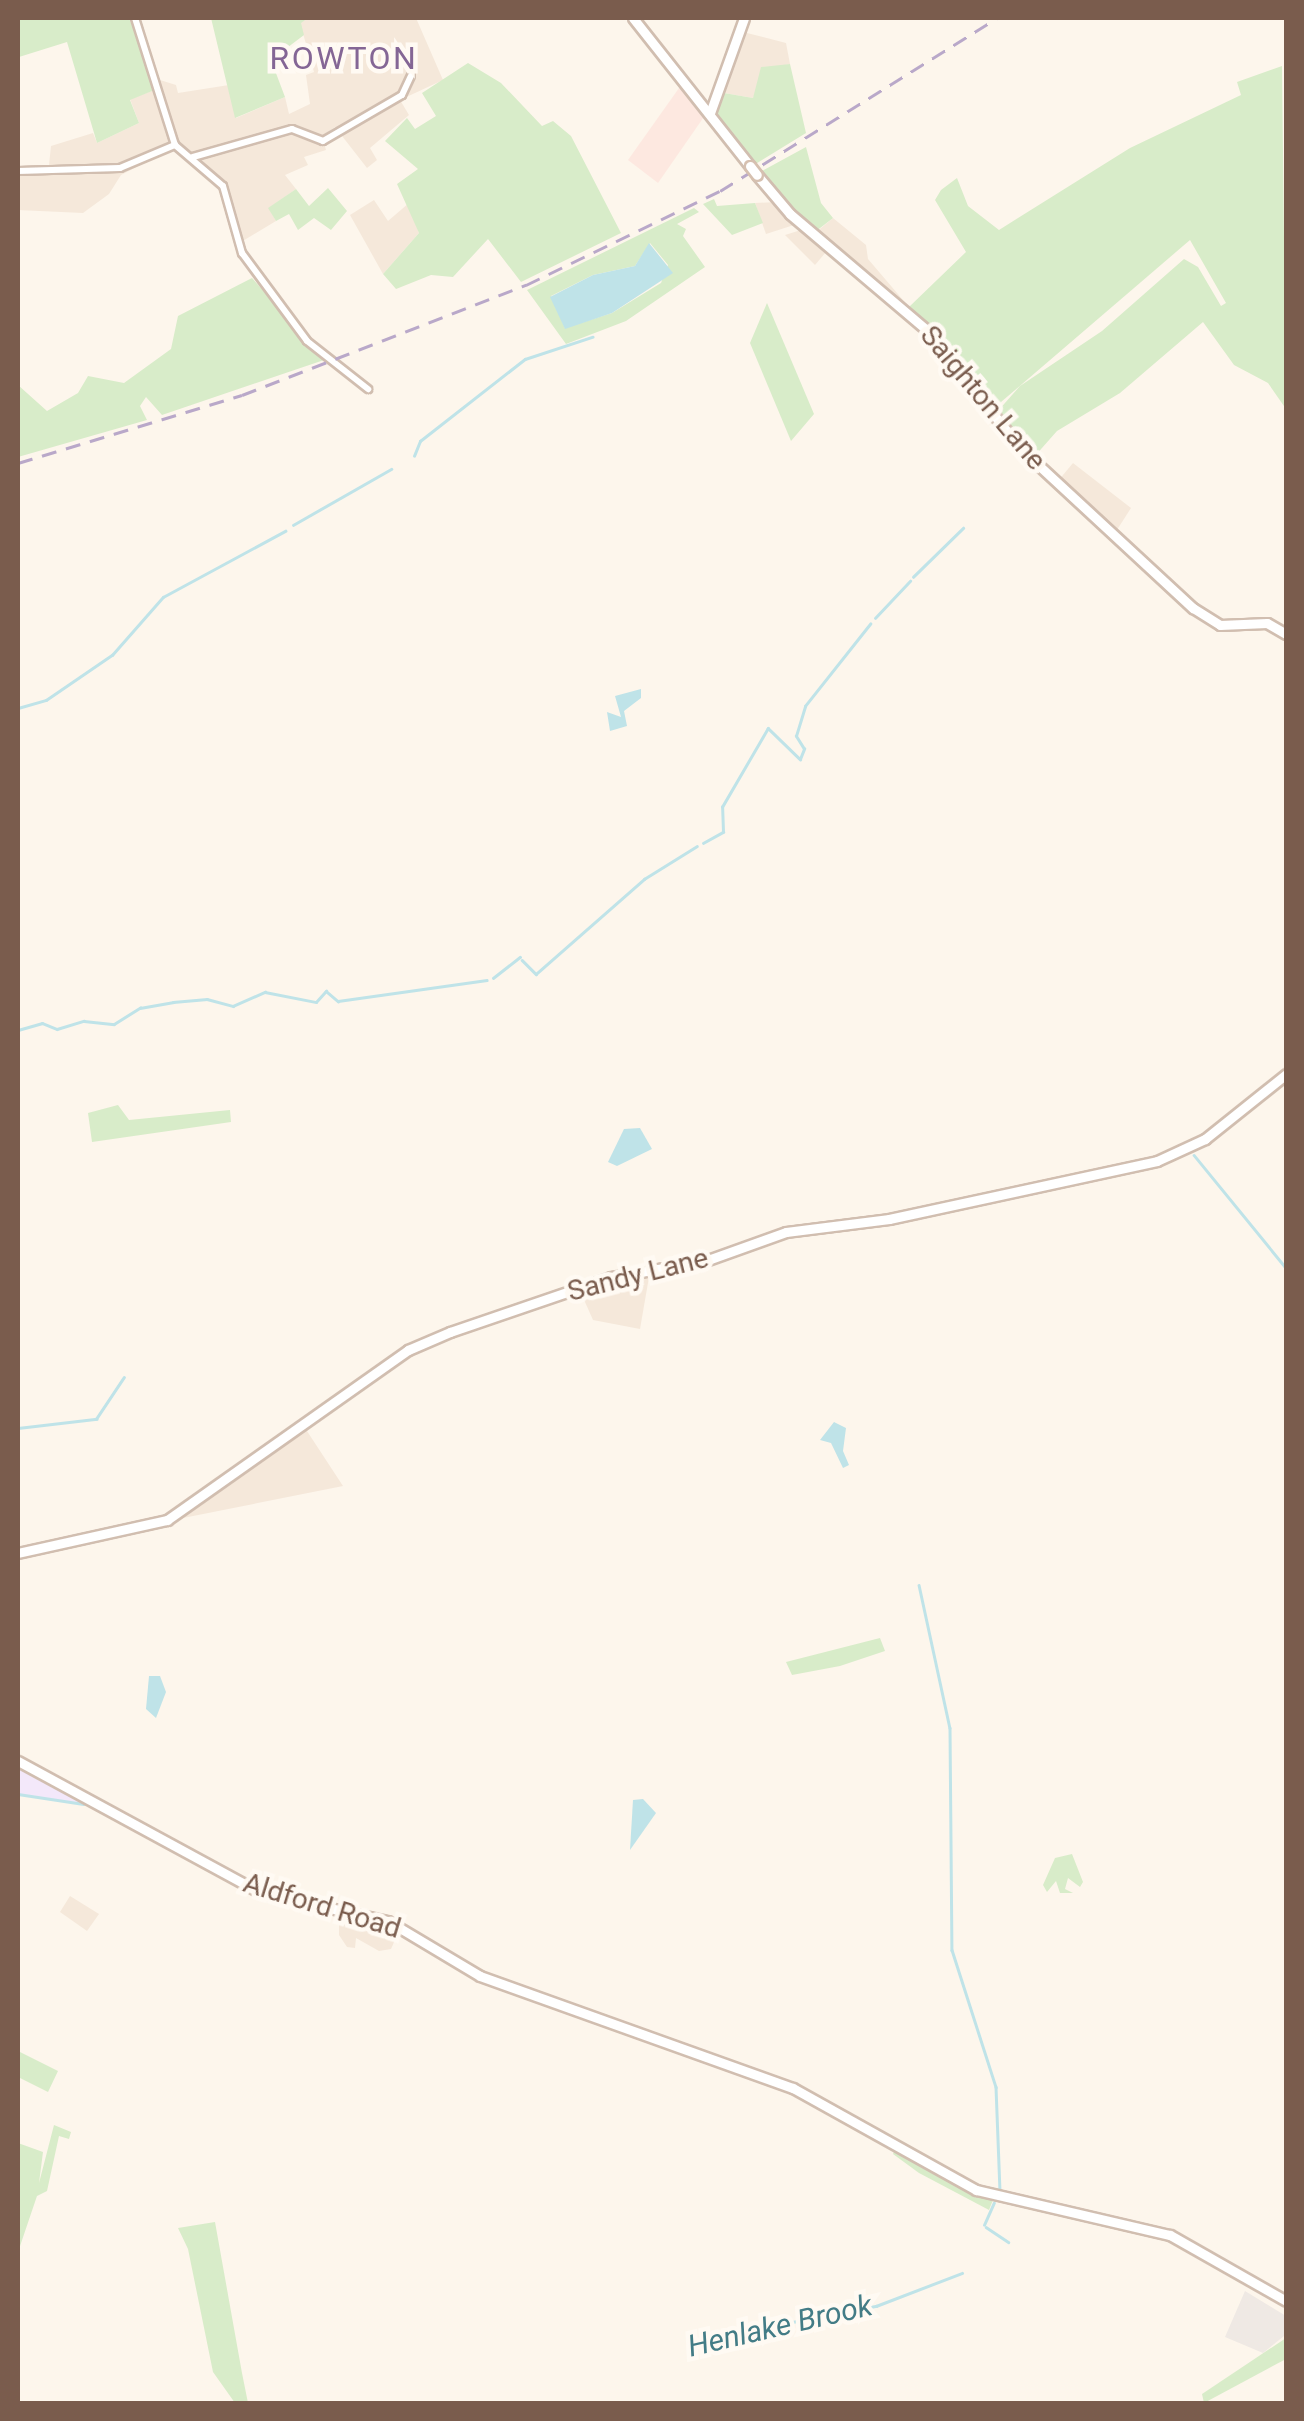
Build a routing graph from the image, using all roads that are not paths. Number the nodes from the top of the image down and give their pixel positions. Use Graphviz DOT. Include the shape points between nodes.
graph roads {
  1 [pos="135,18"];
  2 [pos="633,18"];
  3 [pos="744,18"];
  4 [pos="411,76"];
  5 [pos="710,113"];
  6 [pos="175,146"];
  7 [pos="192,157"];
  8 [pos="18,171"];
  9 [pos="368,390"];
  10 [pos="1286,634"];
  11 [pos="1286,1074"];
  12 [pos="18,1553"];
  13 [pos="18,1761"];
  14 [pos="1286,2301"];
  1 -- 6 [label="street"];
  2 -- 5 [label="street, Saighton Lane"];
  3 -- 5 [label="street"];
  4 -- 7 [label="street" via="402,95 322,141 292,128"];
  5 -- 10 [label="street, Saighton Lane" via="790,214 928,331 1020,448 1193,608 1220,625 1267,623"];
  6 -- 7 [label="street"];
  6 -- 8 [label="street" via="120,168"];
  7 -- 9 [label="street" via="223,186 242,253 257,277 291,312 307,341"];
  11 -- 12 [label="street, Sandy Lane" via="1206,1140 1157,1161 889,1219 786,1232 705,1261 611,1277 450,1332 408,1350 167,1520"];
  13 -- 14 [label="street, Aldford Road" via="260,1892 388,1921 458,1966 793,2088 976,2190 1182,2241"];
}
